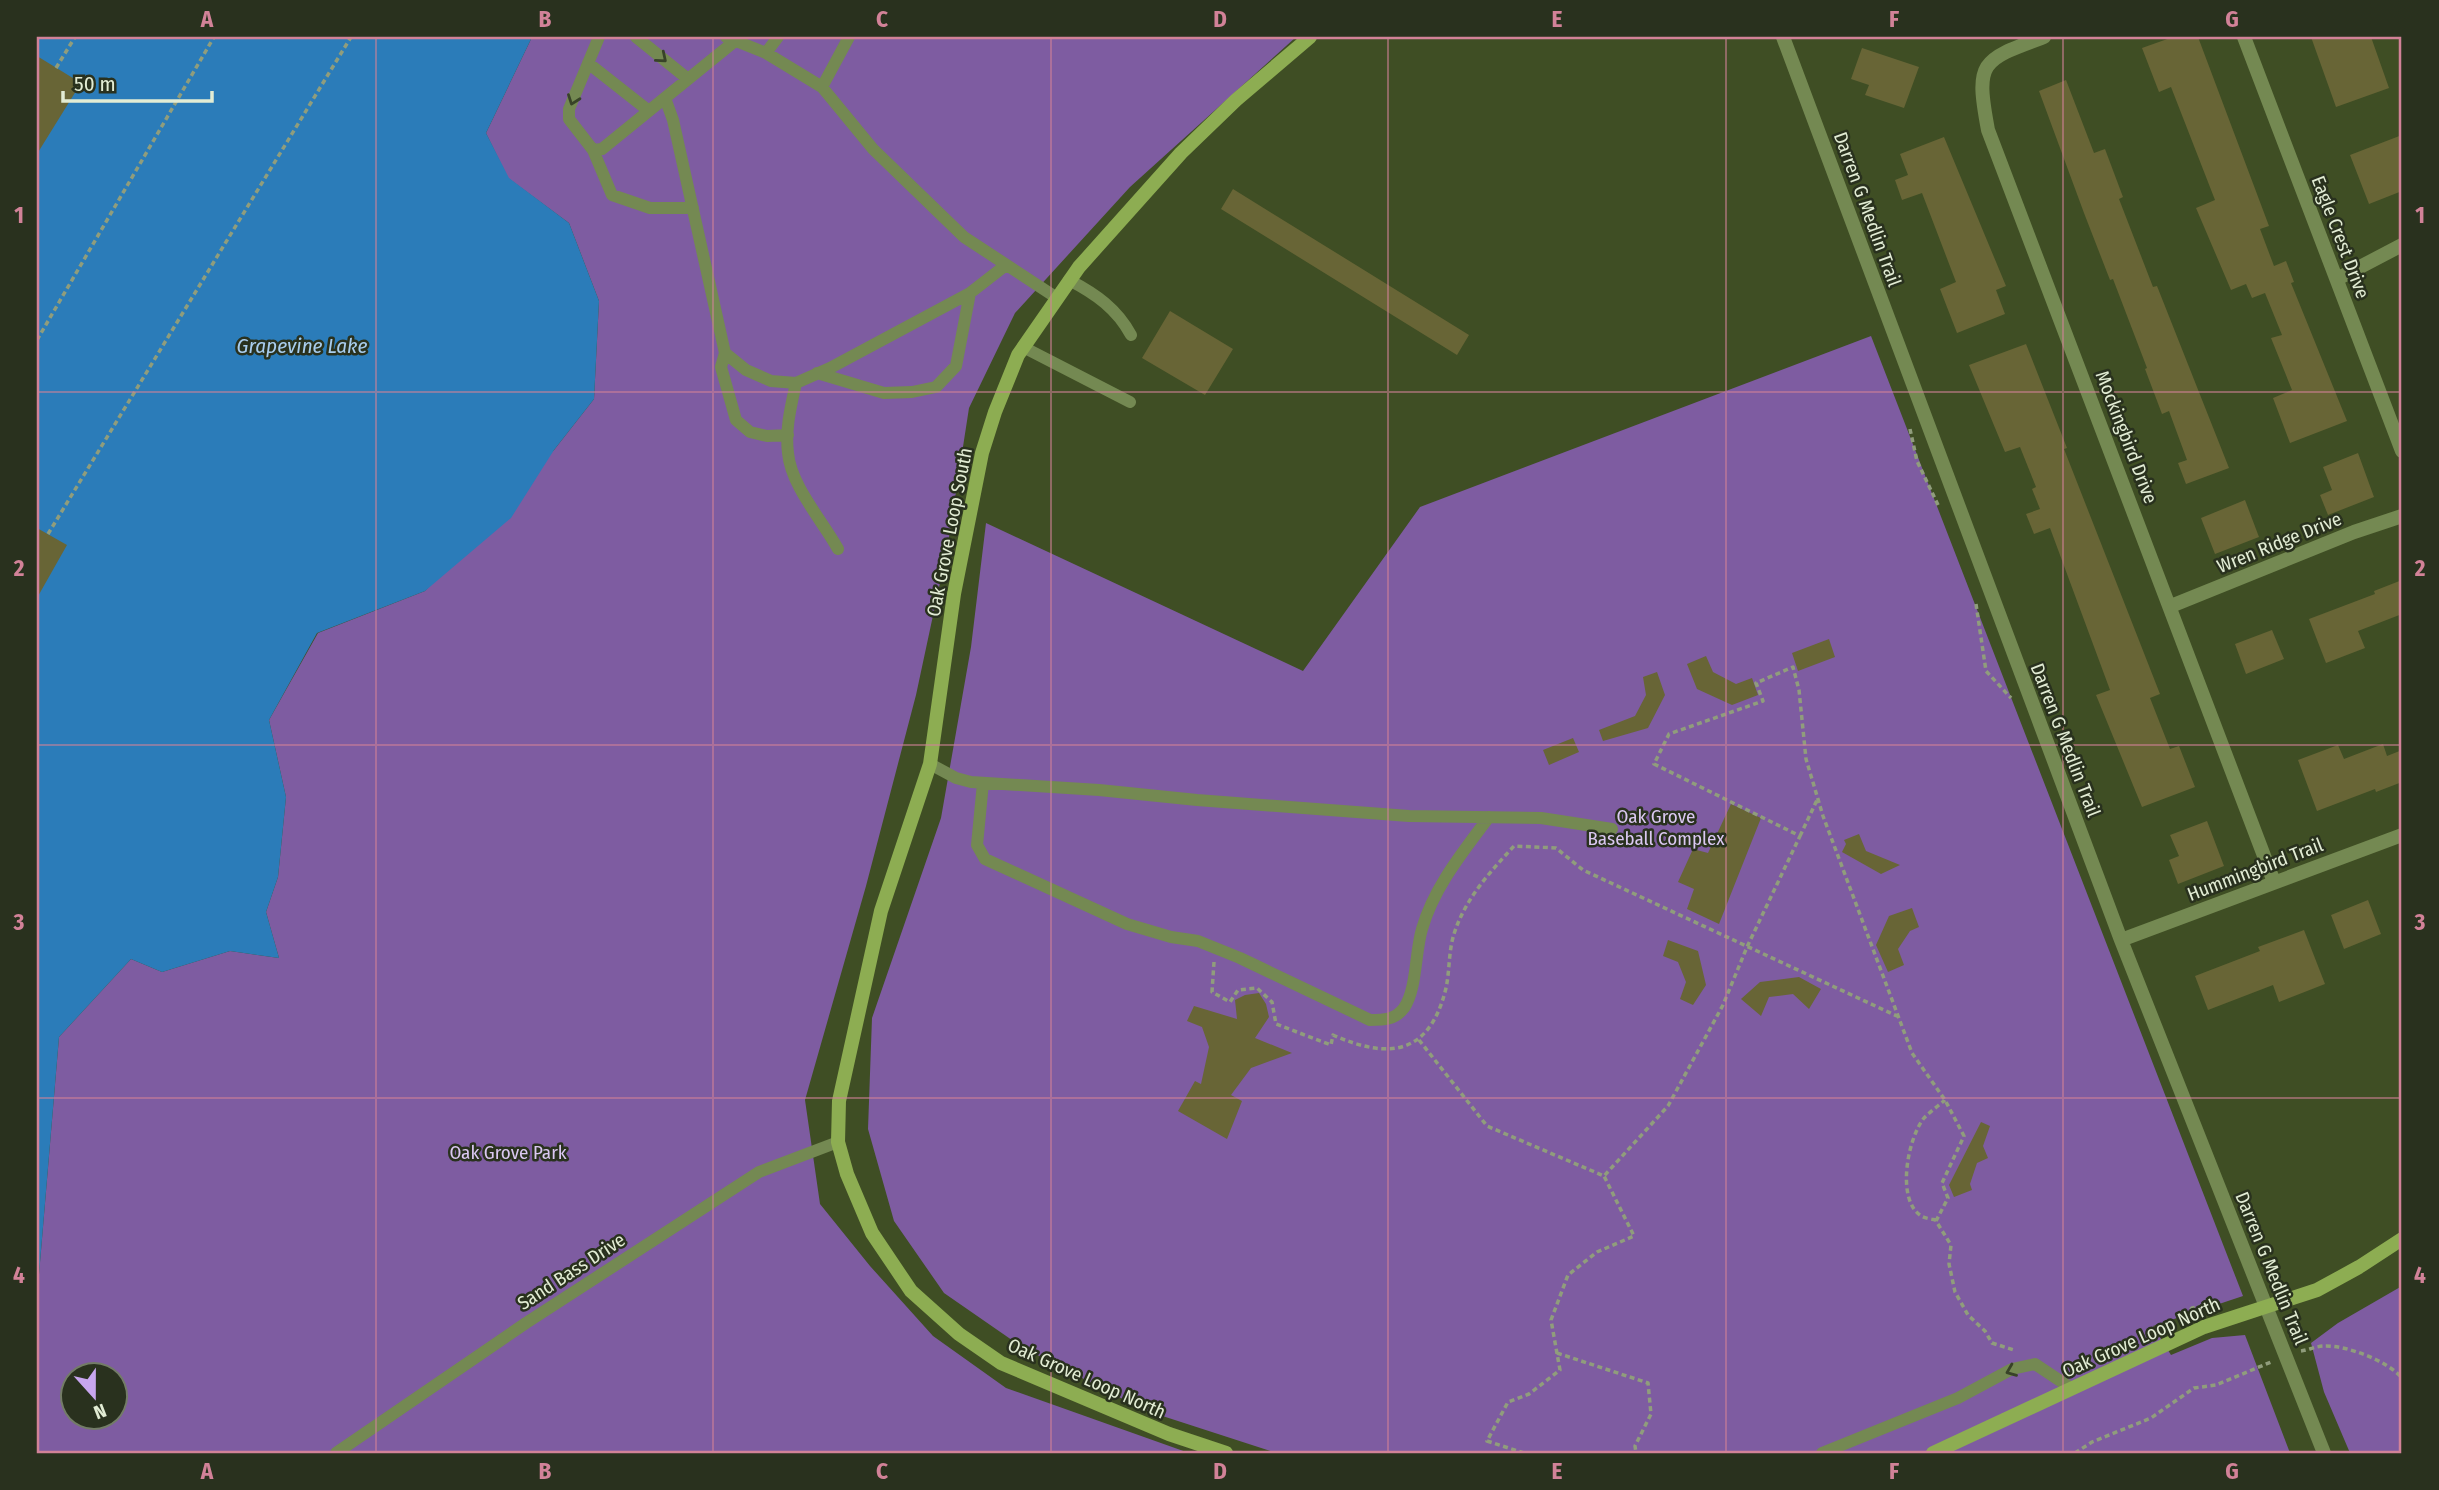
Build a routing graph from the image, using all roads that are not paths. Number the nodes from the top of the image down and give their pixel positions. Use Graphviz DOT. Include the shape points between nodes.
graph roads {
  1 [pos="599,37"];
  2 [pos="636,37"];
  3 [pos="778,37"];
  4 [pos="849,37"];
  5 [pos="1310,37"];
  6 [pos="1783,37"];
  7 [pos="2044,37"];
  8 [pos="2244,37"];
  9 [pos="731,39"];
  10 [pos="766,53"];
  11 [pos="588,63"];
  12 [pos="688,79"];
  13 [pos="822,87"];
  14 [pos="665,98"];
  15 [pos="649,111"];
  16 [pos="597,150"];
  17 [pos="693,208"];
  18 [pos="2402,246"];
  19 [pos="1006,265"];
  20 [pos="2337,279"];
  21 [pos="1069,280"];
  22 [pos="970,293"];
  23 [pos="1058,298"];
  24 [pos="1131,335"];
  25 [pos="1023,346"];
  26 [pos="725,353"];
  27 [pos="817,373"];
  28 [pos="796,383"];
  29 [pos="1130,402"];
  30 [pos="788,435"];
  31 [pos="2402,452"];
  32 [pos="2402,516"];
  33 [pos="838,549"];
  34 [pos="2171,606"];
  35 [pos="930,764"];
  36 [pos="983,783"];
  37 [pos="1489,817"];
  38 [pos="1612,829"];
  39 [pos="2402,835"];
  40 [pos="2274,882"];
  41 [pos="2121,940"];
  42 [pos="838,1142"];
  43 [pos="2402,1240"];
  44 [pos="2266,1307"];
  45 [pos="2071,1388"];
  46 [pos="336,1453"];
  47 [pos="1226,1453"];
  48 [pos="1822,1453"];
  49 [pos="1933,1453"];
  50 [pos="2324,1453"];
  1 -- 11 [label="lane"];
  2 -- 12 [label="lane, one-way"];
  3 -- 10 [label="lane"];
  4 -- 13 [label="lane"];
  5 -- 21 [label="street, Oak Grove Loop South" via="1181,153"];
  6 -- 41 [label="street, Darren G Medlin Trail"];
  7 -- 34 [label="street, Mockingbird Drive" via="1988,63 1982,76 1988,130"];
  8 -- 20 [label="street, Eagle Crest Drive"];
  9 -- 10 [label="lane"];
  9 -- 12 [label="lane"];
  10 -- 13 [label="lane"];
  11 -- 15 [label="lane"];
  11 -- 16 [label="lane, one-way" via="569,108 569,119"];
  12 -- 14 [label="lane"];
  13 -- 19 [label="lane" via="882,158 964,237"];
  14 -- 15 [label="lane"];
  14 -- 17 [label="lane"];
  15 -- 16 [label="lane"];
  16 -- 17 [label="lane" via="612,195 650,208"];
  17 -- 26 [label="lane"];
  18 -- 20 [label="street"];
  19 -- 22 [label="lane"];
  19 -- 23 [label="lane"];
  20 -- 31 [label="street, Eagle Crest Drive"];
  21 -- 23 [label="street, Oak Grove Loop South"];
  21 -- 24 [label="lane" via="1096,294 1123,319"];
  22 -- 27 [label="lane"];
  22 -- 27 [label="lane" via="956,366 936,387 884,393"];
  23 -- 25 [label="street, Oak Grove Loop South"];
  25 -- 29 [label="lane"];
  25 -- 35 [label="street, Oak Grove Loop South" via="982,453 954,594"];
  26 -- 28 [label="lane" via="746,370 771,381"];
  26 -- 30 [label="lane" via="721,367 736,420 750,432"];
  27 -- 28 [label="lane"];
  28 -- 30 [label="lane"];
  30 -- 33 [label="lane" via="788,455 801,491"];
  32 -- 34 [label="street, Wren Ridge Drive"];
  34 -- 40 [label="street, Mockingbird Drive"];
  35 -- 36 [label="lane" via="956,778"];
  35 -- 42 [label="street, Oak Grove Loop South" via="881,911 839,1101"];
  36 -- 37 [label="lane" via="1409,816"];
  36 -- 37 [label="lane" via="977,845 985,859 1127,924 1198,941 1240,958 1370,1020 1390,1020 1404,1009 1422,929 1436,894"];
  37 -- 38 [label="lane" via="1541,818"];
  39 -- 40 [label="street, Hummingbird Trail"];
  40 -- 41 [label="street, Hummingbird Trail"];
  41 -- 44 [label="street, Darren G Medlin Trail"];
  42 -- 46 [label="lane, Sand Bass Drive" via="759,1172"];
  42 -- 47 [label="street, Oak Grove Loop North" via="872,1233 911,1292 959,1334 1001,1363 1050,1385"];
  43 -- 44 [label="street, Oak Grove Loop North" via="2317,1290"];
  44 -- 45 [label="street, Oak Grove Loop North" via="2204,1327"];
  44 -- 50 [label="street, Darren G Medlin Trail"];
  45 -- 48 [label="lane, one-way" via="2035,1364 2012,1369 1958,1398"];
  45 -- 49 [label="street, Oak Grove Loop North"];
}
